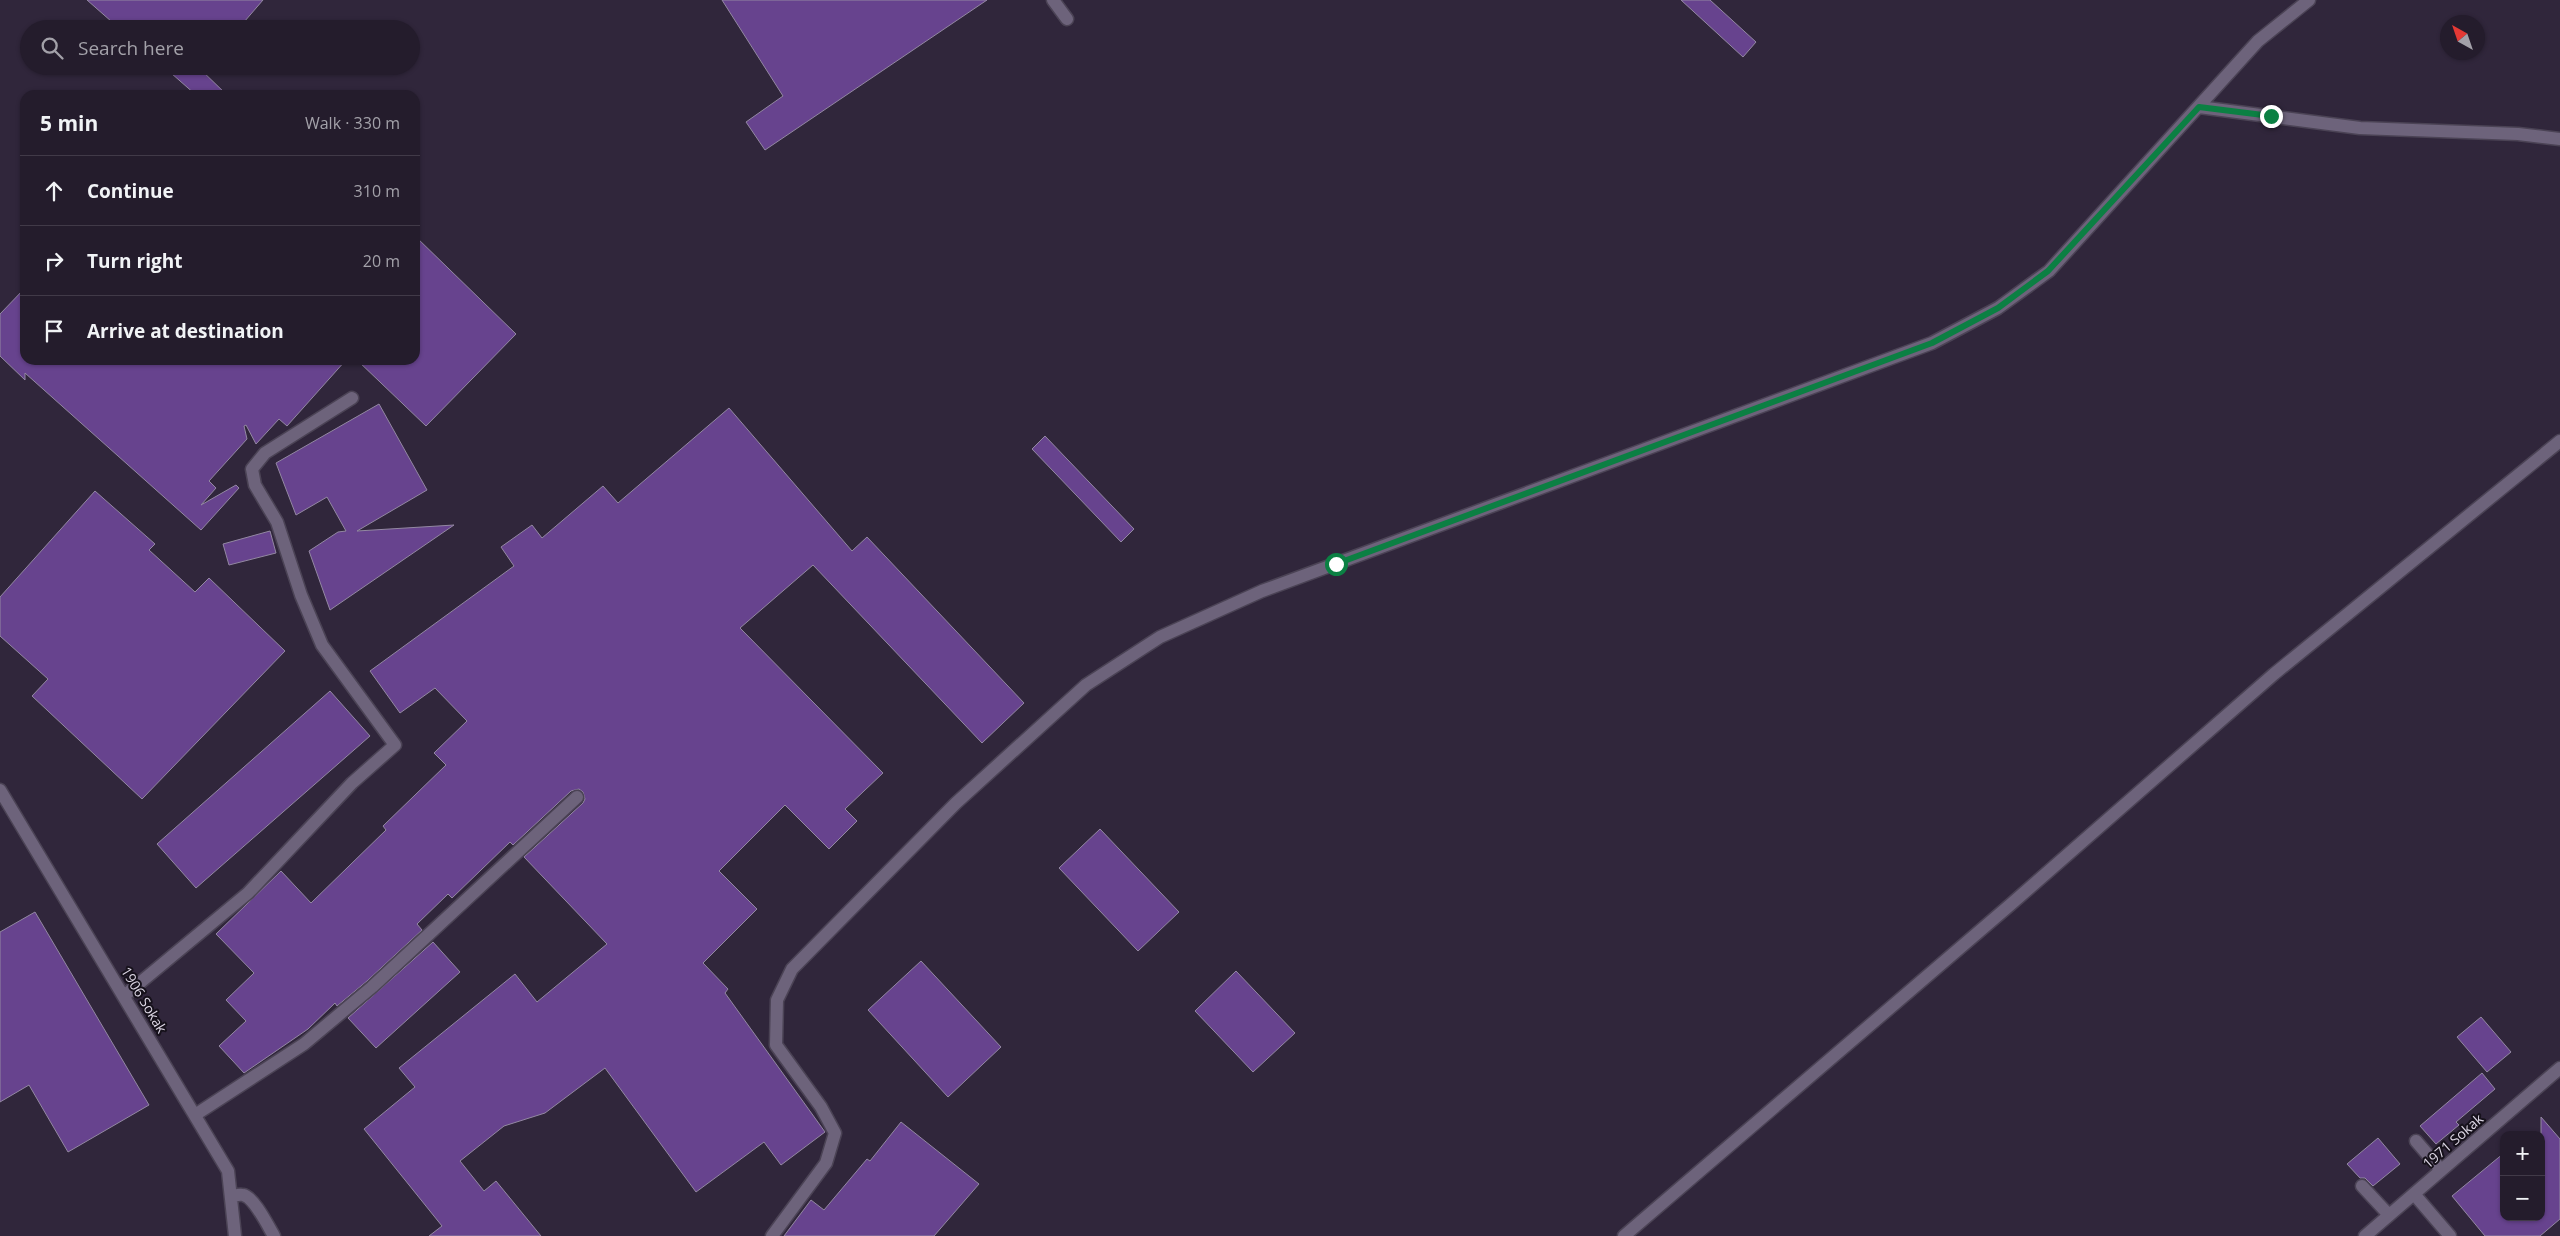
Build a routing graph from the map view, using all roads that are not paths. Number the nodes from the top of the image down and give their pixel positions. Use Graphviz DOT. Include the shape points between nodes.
graph roads {
  1 [pos="1053,0"];
  2 [pos="2309,0"];
  3 [pos="1067,20"];
  4 [pos="2199,107"];
  5 [pos="2560,139"];
  6 [pos="352,398"];
  7 [pos="2560,441"];
  8 [pos="0,790"];
  9 [pos="577,797"];
  10 [pos="124,996"];
  11 [pos="2560,1068"];
  12 [pos="195,1115"];
  13 [pos="2416,1141"];
  14 [pos="2441,1170"];
  15 [pos="2362,1186"];
  16 [pos="2414,1194"];
  17 [pos="231,1196"];
  18 [pos="2389,1215"];
  19 [pos="235,1236"];
  20 [pos="274,1236"];
  21 [pos="772,1236"];
  22 [pos="1624,1236"];
  23 [pos="2365,1236"];
  24 [pos="2450,1236"];
  1 -- 3 [label="street"];
  2 -- 4 [label="street" via="2258,42"];
  4 -- 5 [label="street" via="2360,128 2518,134"];
  4 -- 21 [label="street" via="2048,271 1998,308 1932,343 1262,591 1160,637 1086,685 956,803 792,969 777,1000 776,1045 821,1107 835,1133 826,1163"];
  6 -- 10 [label="street" via="265,453 252,469 255,484 277,522 322,645 395,745 352,784 248,892"];
  7 -- 22 [label="street" via="2274,674"];
  8 -- 10 [label="street, 1906 Sokak"];
  9 -- 12 [label="street" via="365,994 304,1044"];
  10 -- 12 [label="street, 1906 Sokak"];
  11 -- 14 [label="street, 1971 Sokak"];
  12 -- 17 [label="street, 1906 Sokak" via="228,1171"];
  13 -- 14 [label="street"];
  14 -- 16 [label="street, 1971 Sokak"];
  15 -- 18 [label="street"];
  16 -- 18 [label="street, 1971 Sokak"];
  16 -- 24 [label="street"];
  17 -- 19 [label="street, 1906 Sokak"];
  17 -- 20 [label="street" via="249,1198"];
  18 -- 23 [label="street, 1971 Sokak"];
}
